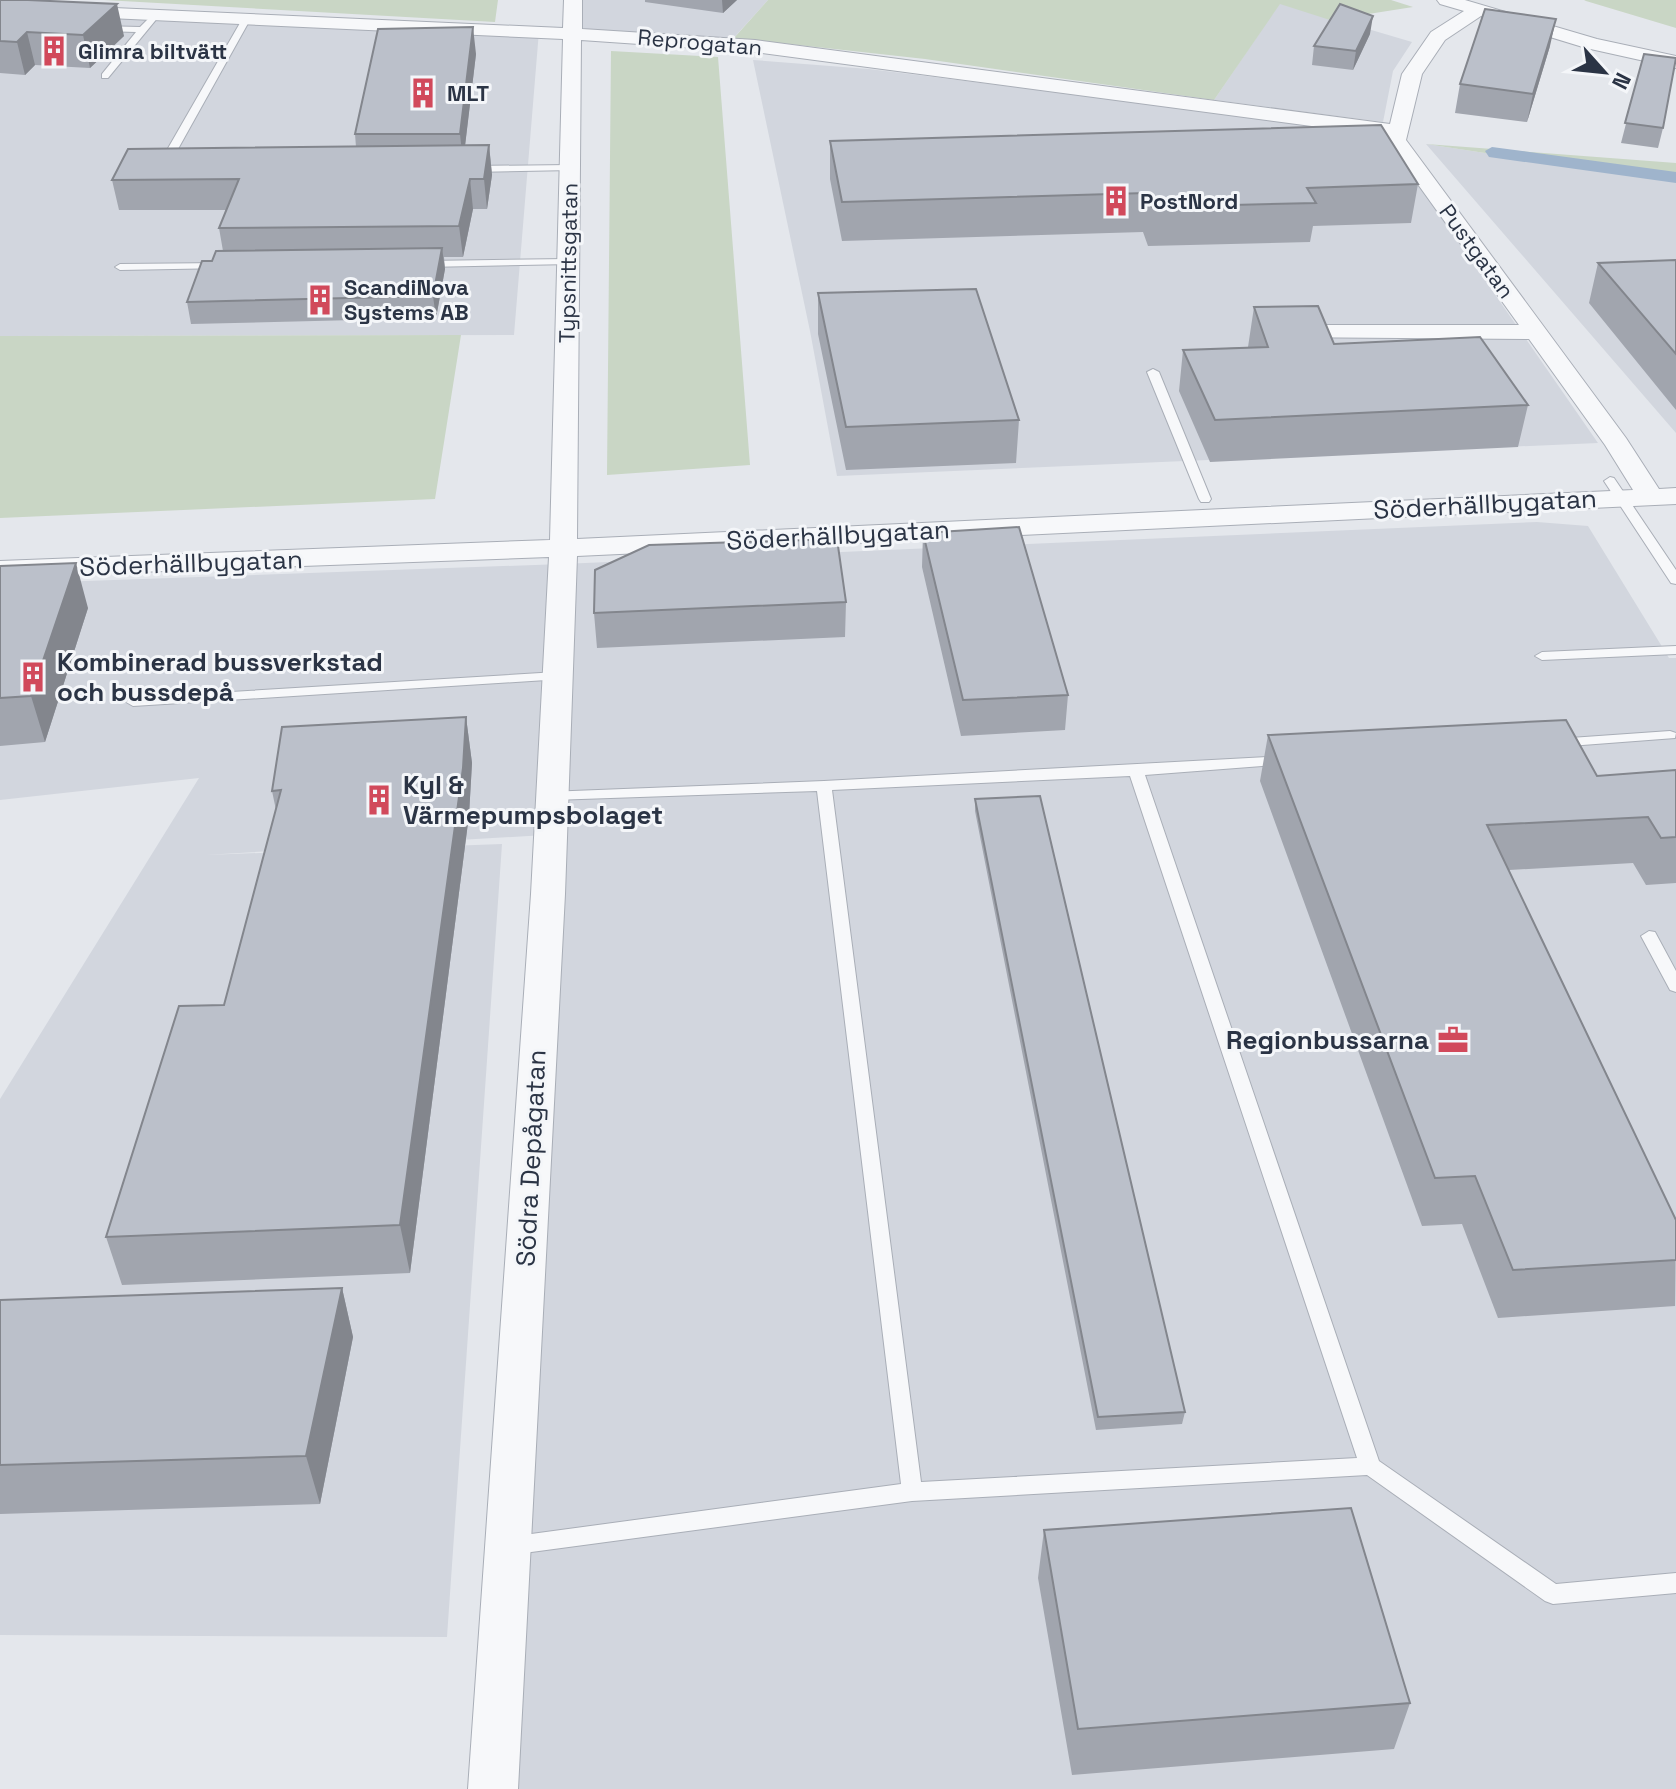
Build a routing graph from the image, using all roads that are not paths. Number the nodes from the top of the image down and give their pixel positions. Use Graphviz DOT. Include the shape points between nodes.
graph roads {
  1 [pos="573,0"];
  2 [pos="1446,0"];
  3 [pos="0,8"];
  4 [pos="1479,10"];
  5 [pos="156,14"];
  6 [pos="247,18"];
  7 [pos="95,28"];
  8 [pos="142,30"];
  9 [pos="573,32"];
  10 [pos="1676,62"];
  11 [pos="105,76"];
  12 [pos="1396,131"];
  13 [pos="198,158"];
  14 [pos="570,168"];
  15 [pos="466,169"];
  16 [pos="568,262"];
  17 [pos="408,264"];
  18 [pos="232,266"];
  19 [pos="120,267"];
  20 [pos="1260,331"];
  21 [pos="1535,332"];
  22 [pos="1153,372"];
  23 [pos="1676,478"];
  24 [pos="1640,490"];
  25 [pos="1205,499"];
  26 [pos="563,537"];
  27 [pos="0,547"];
  28 [pos="0,569"];
  29 [pos="1676,580"];
  30 [pos="1676,650"];
  31 [pos="1542,656"];
  32 [pos="557,676"];
  33 [pos="133,702"];
  34 [pos="1674,738"];
  35 [pos="1547,744"];
  36 [pos="1294,761"];
  37 [pos="1136,771"];
  38 [pos="824,786"];
  39 [pos="552,795"];
  40 [pos="1649,936"];
  41 [pos="1676,986"];
  42 [pos="1370,1466"];
  43 [pos="912,1492"];
  44 [pos="508,1547"];
  45 [pos="1676,1583"];
  46 [pos="493,1789"];
  1 -- 9 [label="street, Typsnittsgatan"];
  2 -- 4 [label="street"];
  3 -- 5 [label="street, Reprogatan"];
  4 -- 10 [label="street"];
  4 -- 12 [label="street" via="1438,36 1412,74"];
  5 -- 6 [label="street, Reprogatan"];
  5 -- 8 [label="lane"];
  6 -- 9 [label="street, Reprogatan"];
  6 -- 13 [label="lane" via="172,150"];
  7 -- 8 [label="lane"];
  8 -- 11 [label="lane"];
  9 -- 12 [label="street, Reprogatan" via="755,46"];
  9 -- 14 [label="street, Typsnittsgatan"];
  12 -- 21 [label="street, Pustgatan" via="1396,140"];
  14 -- 15 [label="lane"];
  14 -- 16 [label="street, Typsnittsgatan"];
  16 -- 17 [label="lane"];
  16 -- 26 [label="street, Typsnittsgatan"];
  18 -- 19 [label="lane"];
  20 -- 21 [label="street"];
  21 -- 24 [label="street, Pustgatan"];
  22 -- 25 [label="lane"];
  23 -- 24 [label="street, Söderhällbygatan"];
  24 -- 25 [label="street, Söderhällbygatan"];
  24 -- 26 [label="street, Söderhällbygatan"];
  24 -- 29 [label="lane"];
  25 -- 26 [label="street, Söderhällbygatan"];
  26 -- 27 [label="street, Söderhällbygatan"];
  26 -- 28 [label="street, Söderhällbygatan"];
  26 -- 32 [label="street, Södra Depågatan"];
  30 -- 31 [label="lane"];
  32 -- 33 [label="lane"];
  32 -- 39 [label="street, Södra Depågatan"];
  34 -- 35 [label="lane"];
  36 -- 37 [label="lane"];
  37 -- 38 [label="lane"];
  37 -- 42 [label="lane"];
  38 -- 39 [label="lane"];
  38 -- 43 [label="lane"];
  39 -- 44 [label="street, Södra Depågatan"];
  40 -- 41 [label="lane"];
  42 -- 43 [label="lane"];
  42 -- 45 [label="lane" via="1553,1594"];
  43 -- 44 [label="lane"];
  44 -- 46 [label="street, Södra Depågatan"];
}
